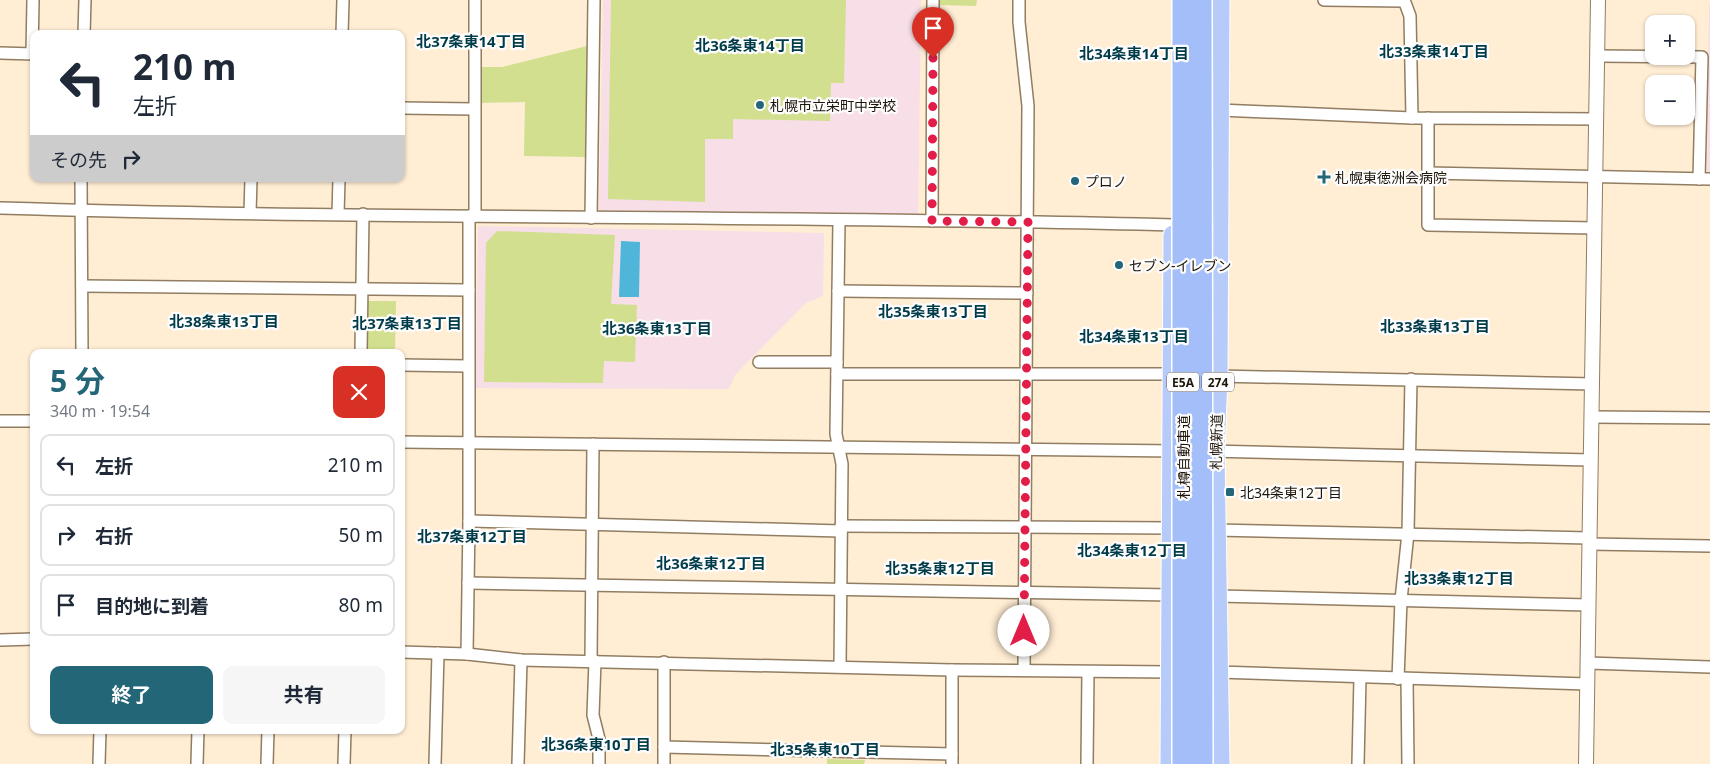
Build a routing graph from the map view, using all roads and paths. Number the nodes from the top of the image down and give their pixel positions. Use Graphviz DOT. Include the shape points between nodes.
graph roads {
  1 [pos="33,0"];
  2 [pos="85,0"];
  3 [pos="343,0"];
  4 [pos="475,0"];
  5 [pos="594,0"];
  6 [pos="933,0"];
  7 [pos="1019,0"];
  8 [pos="1174,0"];
  9 [pos="1183,0"];
  10 [pos="1201,0"];
  11 [pos="1220,0"];
  12 [pos="1324,0"];
  13 [pos="1598,0"];
  14 [pos="1404,1"];
  15 [pos="33,30"];
  16 [pos="84,30"];
  17 [pos="342,30"];
  18 [pos="0,53"];
  19 [pos="30,54"];
  20 [pos="1598,56"];
  21 [pos="405,108"];
  22 [pos="474,109"];
  23 [pos="1219,110"];
  24 [pos="1412,118"];
  25 [pos="1428,118"];
  26 [pos="1597,119"];
  27 [pos="1428,173"];
  28 [pos="1596,176"];
  29 [pos="1705,179"];
  30 [pos="82,182"];
  31 [pos="251,182"];
  32 [pos="339,182"];
  33 [pos="0,208"];
  34 [pos="81,210"];
  35 [pos="250,213"];
  36 [pos="338,214"];
  37 [pos="363,214"];
  38 [pos="472,216"];
  39 [pos="591,218"];
  40 [pos="838,221"];
  41 [pos="932,221"];
  42 [pos="1028,222"];
  43 [pos="1172,225"];
  44 [pos="1595,228"];
  45 [pos="82,286"];
  46 [pos="361,290"];
  47 [pos="469,290"];
  48 [pos="838,291"];
  49 [pos="1027,293"];
  50 [pos="82,349"];
  51 [pos="361,349"];
  52 [pos="759,362"];
  53 [pos="405,365"];
  54 [pos="468,366"];
  55 [pos="837,368"];
  56 [pos="1172,374"];
  57 [pos="1026,375"];
  58 [pos="1218,376"];
  59 [pos="1411,379"];
  60 [pos="1593,384"];
  61 [pos="1592,417"];
  62 [pos="1710,418"];
  63 [pos="0,421"];
  64 [pos="30,421"];
  65 [pos="405,442"];
  66 [pos="469,443"];
  67 [pos="592,444"];
  68 [pos="838,446"];
  69 [pos="1026,449"];
  70 [pos="1171,451"];
  71 [pos="1216,451"];
  72 [pos="1410,456"];
  73 [pos="1591,460"];
  74 [pos="469,521"];
  75 [pos="592,526"];
  76 [pos="1025,527"];
  77 [pos="841,528"];
  78 [pos="1171,528"];
  79 [pos="1216,530"];
  80 [pos="1408,533"];
  81 [pos="1589,541"];
  82 [pos="1710,546"];
  83 [pos="468,583"];
  84 [pos="592,585"];
  85 [pos="841,589"];
  86 [pos="1025,592"];
  87 [pos="1171,594"];
  88 [pos="1217,596"];
  89 [pos="1402,600"];
  90 [pos="1589,605"];
  91 [pos="30,639"];
  92 [pos="0,640"];
  93 [pos="405,652"];
  94 [pos="438,653"];
  95 [pos="467,654"];
  96 [pos="521,660"];
  97 [pos="593,661"];
  98 [pos="664,662"];
  99 [pos="1588,663"];
  100 [pos="1710,666"];
  101 [pos="840,667"];
  102 [pos="952,670"];
  103 [pos="1024,670"];
  104 [pos="1088,672"];
  105 [pos="1170,672"];
  106 [pos="1220,672"];
  107 [pos="1360,678"];
  108 [pos="1403,679"];
  109 [pos="1587,684"];
  110 [pos="100,734"];
  111 [pos="198,734"];
  112 [pos="268,734"];
  113 [pos="345,734"];
  114 [pos="664,747"];
  115 [pos="952,759"];
  116 [pos="100,764"];
  117 [pos="197,764"];
  118 [pos="267,764"];
  119 [pos="344,764"];
  120 [pos="435,764"];
  121 [pos="518,764"];
  122 [pos="599,764"];
  123 [pos="664,764"];
  124 [pos="1087,764"];
  125 [pos="1170,764"];
  126 [pos="1184,764"];
  127 [pos="1202,764"];
  128 [pos="1220,764"];
  129 [pos="1358,764"];
  130 [pos="1408,764"];
  131 [pos="1586,764"];
  1 -- 15 [label="street"];
  2 -- 16 [label="street"];
  3 -- 17 [label="street"];
  4 -- 22 [label="street"];
  5 -- 39 [label="street"];
  6 -- 41 [label="street"];
  7 -- 42 [label="street" via="1028,106"];
  8 -- 43 [label="highway"];
  9 -- 126 [label="highway, 札樽自動車道 / E5A, bridge"];
  10 -- 127 [label="highway, 札樽自動車道 / E5A, bridge"];
  11 -- 23 [label="highway, 札幌新道 / 274"];
  12 -- 14 [label="street"];
  13 -- 20 [label="street"];
  14 -- 24 [label="street" via="1410,16"];
  18 -- 19 [label="street"];
  20 -- 26 [label="street"];
  20 -- 29 [label="street" via="1702,57"];
  21 -- 22 [label="street"];
  22 -- 38 [label="street"];
  23 -- 24 [label="street"];
  23 -- 58 [label="highway, 札幌新道 / 274"];
  24 -- 25 [label="street"];
  25 -- 26 [label="street"];
  25 -- 27 [label="street"];
  26 -- 28 [label="street"];
  27 -- 28 [label="street"];
  27 -- 44 [label="street" via="1428,225"];
  28 -- 29 [label="street"];
  28 -- 44 [label="street"];
  30 -- 34 [label="street"];
  31 -- 35 [label="street"];
  32 -- 36 [label="street"];
  33 -- 34 [label="street"];
  34 -- 35 [label="street"];
  34 -- 45 [label="street"];
  35 -- 36 [label="street"];
  36 -- 37 [label="street"];
  37 -- 38 [label="street"];
  37 -- 46 [label="street"];
  38 -- 39 [label="street"];
  38 -- 47 [label="street"];
  39 -- 40 [label="street"];
  40 -- 41 [label="street"];
  40 -- 48 [label="street"];
  41 -- 42 [label="street"];
  42 -- 43 [label="street"];
  42 -- 49 [label="street"];
  43 -- 56 [label="highway"];
  44 -- 60 [label="street"];
  45 -- 46 [label="street"];
  45 -- 50 [label="street"];
  46 -- 47 [label="street"];
  46 -- 51 [label="street"];
  47 -- 54 [label="street"];
  48 -- 49 [label="street"];
  48 -- 55 [label="street"];
  49 -- 57 [label="street"];
  52 -- 55 [label="street"];
  53 -- 54 [label="street"];
  54 -- 66 [label="street"];
  55 -- 57 [label="street"];
  55 -- 68 [label="street"];
  56 -- 57 [label="street"];
  56 -- 70 [label="highway"];
  57 -- 69 [label="street"];
  58 -- 59 [label="street"];
  58 -- 71 [label="highway, 札幌新道 / 274"];
  59 -- 60 [label="street"];
  59 -- 72 [label="street"];
  60 -- 61 [label="street"];
  61 -- 62 [label="street"];
  61 -- 73 [label="street"];
  63 -- 64 [label="street"];
  65 -- 66 [label="street"];
  66 -- 67 [label="street"];
  66 -- 74 [label="street"];
  67 -- 68 [label="street"];
  67 -- 75 [label="street"];
  68 -- 69 [label="street"];
  68 -- 77 [label="street" via="842,464"];
  69 -- 70 [label="street"];
  69 -- 76 [label="street"];
  70 -- 71 [label="street"];
  70 -- 78 [label="highway"];
  71 -- 72 [label="street"];
  71 -- 79 [label="highway, 札幌新道 / 274"];
  72 -- 73 [label="street"];
  72 -- 80 [label="street"];
  73 -- 81 [label="street"];
  74 -- 75 [label="street"];
  74 -- 83 [label="street"];
  75 -- 77 [label="street"];
  75 -- 84 [label="street"];
  76 -- 77 [label="street"];
  76 -- 78 [label="street"];
  76 -- 86 [label="street"];
  77 -- 85 [label="street"];
  78 -- 87 [label="highway"];
  79 -- 80 [label="street"];
  79 -- 88 [label="highway, 札幌新道 / 274"];
  80 -- 81 [label="street"];
  80 -- 89 [label="street"];
  81 -- 82 [label="street"];
  81 -- 90 [label="street"];
  83 -- 84 [label="street"];
  83 -- 95 [label="street"];
  84 -- 85 [label="street"];
  84 -- 97 [label="street"];
  85 -- 86 [label="street"];
  85 -- 101 [label="street"];
  86 -- 87 [label="street"];
  86 -- 103 [label="street"];
  87 -- 105 [label="highway"];
  88 -- 89 [label="street"];
  88 -- 106 [label="highway, 札幌新道 / 274"];
  89 -- 90 [label="street"];
  89 -- 108 [label="street"];
  90 -- 99 [label="street"];
  91 -- 92 [label="street"];
  93 -- 94 [label="street"];
  94 -- 95 [label="street"];
  94 -- 120 [label="street"];
  95 -- 96 [label="street"];
  96 -- 97 [label="street"];
  96 -- 121 [label="street"];
  97 -- 98 [label="street"];
  97 -- 122 [label="street" via="593,715 599,739"];
  98 -- 101 [label="street"];
  98 -- 114 [label="street"];
  99 -- 100 [label="street"];
  99 -- 109 [label="street"];
  101 -- 102 [label="street"];
  102 -- 103 [label="street"];
  102 -- 115 [label="street"];
  103 -- 104 [label="street"];
  104 -- 105 [label="street"];
  104 -- 124 [label="street"];
  105 -- 125 [label="highway"];
  106 -- 107 [label="street"];
  106 -- 128 [label="highway, 札幌新道 / 274"];
  107 -- 108 [label="street"];
  107 -- 129 [label="street"];
  108 -- 109 [label="street"];
  108 -- 130 [label="street"];
  109 -- 131 [label="street"];
  110 -- 116 [label="street"];
  111 -- 117 [label="street"];
  112 -- 118 [label="street"];
  113 -- 119 [label="street"];
  114 -- 115 [label="street"];
  114 -- 123 [label="street"];
}
